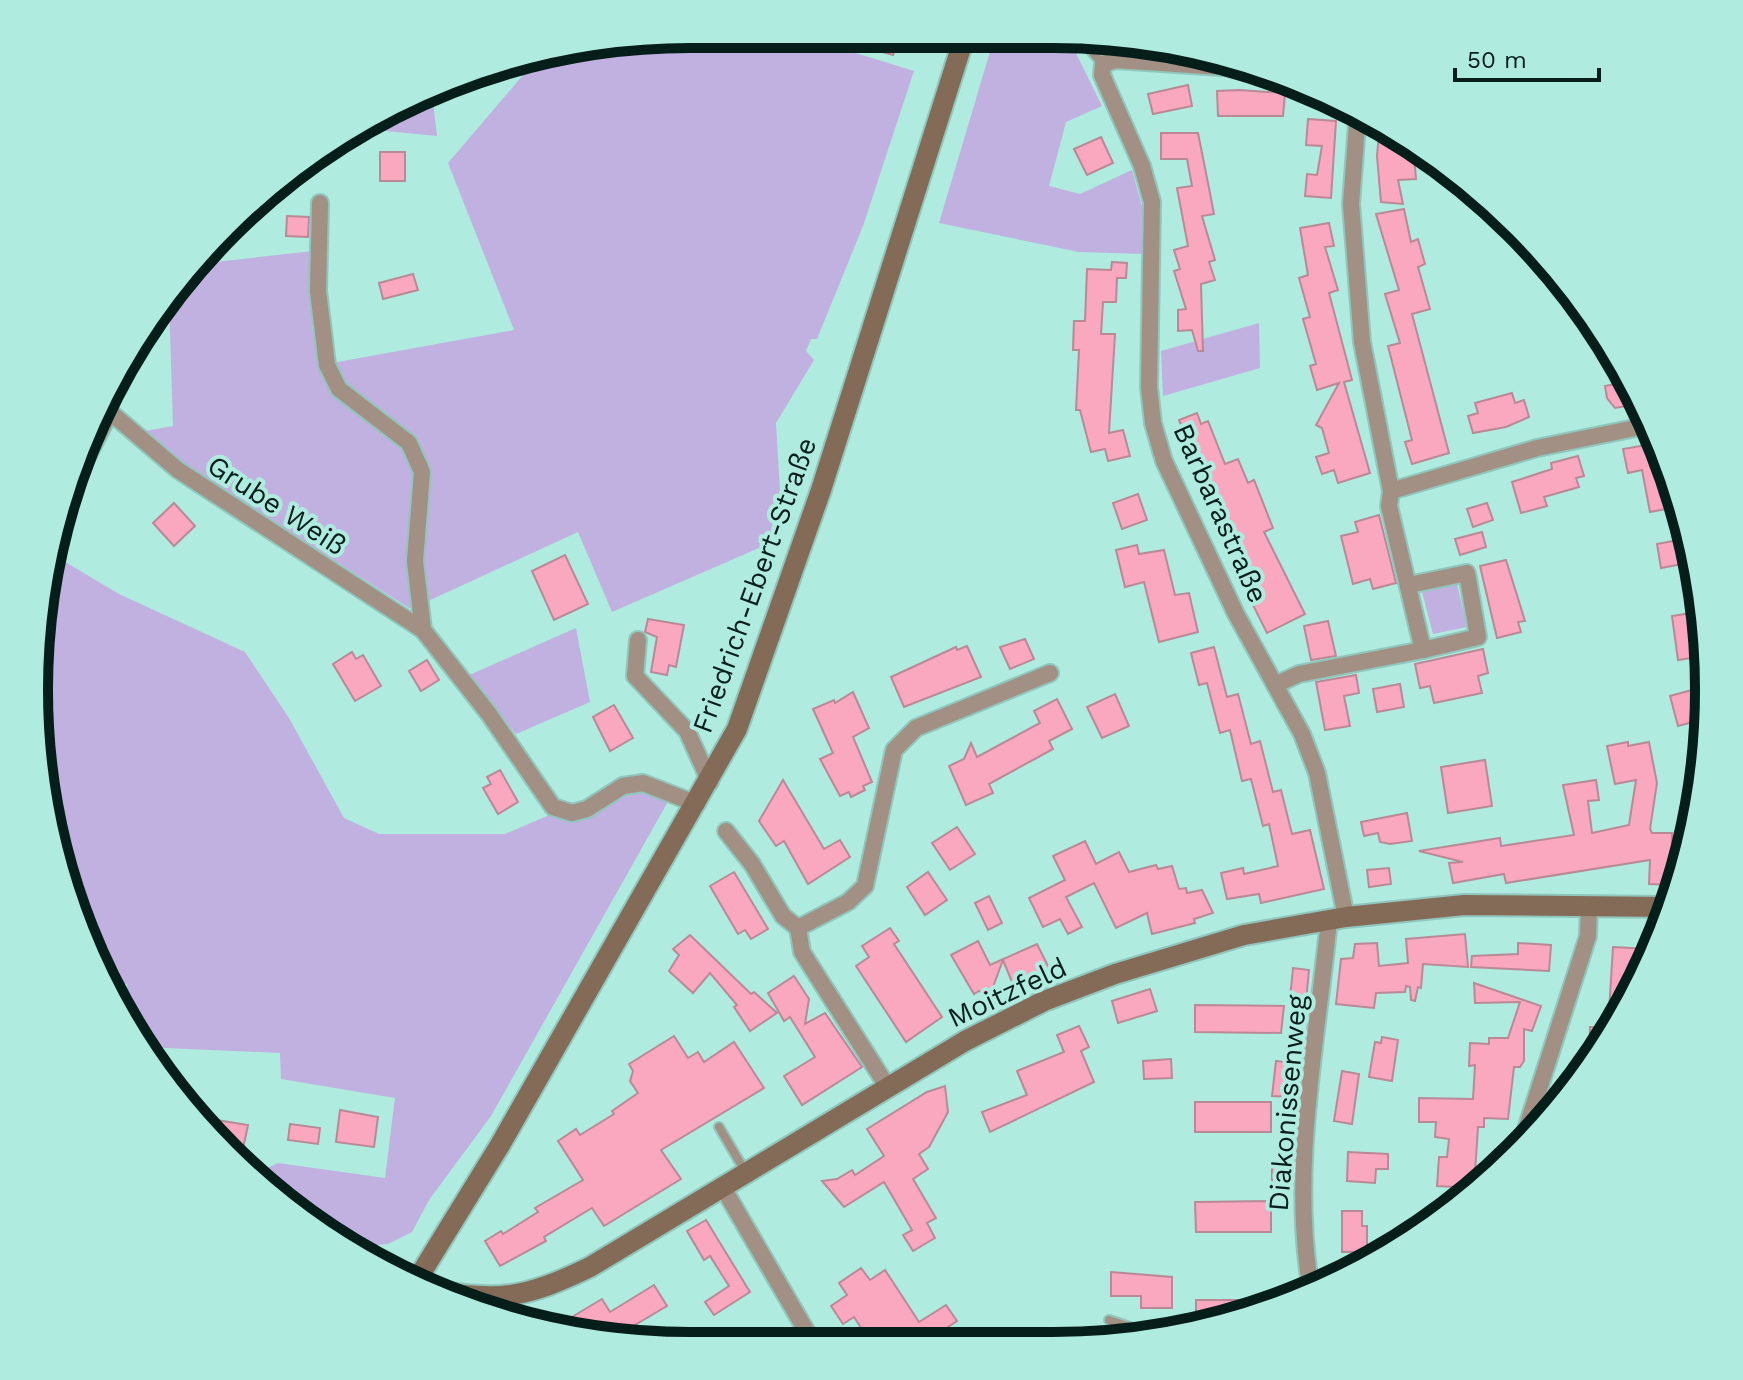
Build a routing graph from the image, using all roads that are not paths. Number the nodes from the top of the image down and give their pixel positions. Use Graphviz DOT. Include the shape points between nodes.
graph roads {
  1 [pos="961,48"];
  2 [pos="1089,49"];
  3 [pos="1103,64"];
  4 [pos="1198,65"];
  5 [pos="1357,125"];
  6 [pos="320,203"];
  7 [pos="112,410"];
  8 [pos="1639,427"];
  9 [pos="1390,498"];
  10 [pos="1409,585"];
  11 [pos="423,630"];
  12 [pos="638,640"];
  13 [pos="1423,650"];
  14 [pos="1050,673"];
  15 [pos="1275,685"];
  16 [pos="710,782"];
  17 [pos="697,804"];
  18 [pos="726,831"];
  19 [pos="1589,905"];
  20 [pos="1657,907"];
  21 [pos="1337,919"];
  22 [pos="798,928"];
  23 [pos="887,1086"];
  24 [pos="1529,1121"];
  25 [pos="719,1127"];
  26 [pos="746,1171"];
  27 [pos="722,1186"];
  28 [pos="421,1273"];
  29 [pos="1310,1278"];
  30 [pos="493,1301"];
  31 [pos="1109,1320"];
  32 [pos="1132,1328"];
  33 [pos="807,1332"];
  1 -- 16 [label="main road, Friedrich-Ebert-Straße" via="779,619 737,729"];
  2 -- 3 [label="lane"];
  3 -- 4 [label="street" via="1134,60"];
  3 -- 15 [label="street, Barbarastraße" via="1106,90 1142,166 1152,202 1153,423 1164,461"];
  5 -- 9 [label="street" via="1351,204 1362,342"];
  6 -- 11 [label="street" via="318,291 327,365 339,389 409,443 422,472 415,561"];
  7 -- 11 [label="street, Grube Weiß" via="178,470"];
  8 -- 9 [label="street" via="1537,448"];
  9 -- 10 [label="street"];
  10 -- 13 [label="street"];
  10 -- 13 [label="street" via="1467,573 1478,637"];
  11 -- 17 [label="street, Grube Weiß" via="553,807 572,813 587,809 623,786 643,783"];
  12 -- 16 [label="street" via="635,676 687,731"];
  13 -- 15 [label="street" via="1299,674"];
  14 -- 22 [label="street" via="904,737 894,750 865,886 848,902"];
  15 -- 21 [label="street, Barbarastraße" via="1317,773"];
  16 -- 17 [label="main road, Friedrich-Ebert-Straße"];
  17 -- 28 [label="main road, Friedrich-Ebert-Straße"];
  18 -- 22 [label="street" via="783,916"];
  19 -- 20 [label="main road, Moitzfeld"];
  19 -- 21 [label="main road, Moitzfeld" via="1464,905"];
  19 -- 24 [label="street" via="1588,936"];
  21 -- 23 [label="main road, Moitzfeld" via="1244,935 1101,980 1031,1008"];
  21 -- 29 [label="street, Diakonissenweg" via="1303,1176"];
  22 -- 23 [label="street" via="802,952"];
  23 -- 26 [label="main road, Moitzfeld"];
  25 -- 26 [label="lane"];
  26 -- 27 [label="main road, Moitzfeld"];
  27 -- 30 [label="main road, Moitzfeld" via="590,1267 548,1287"];
  27 -- 33 [label="street"];
  31 -- 32 [label="lane"];
}
